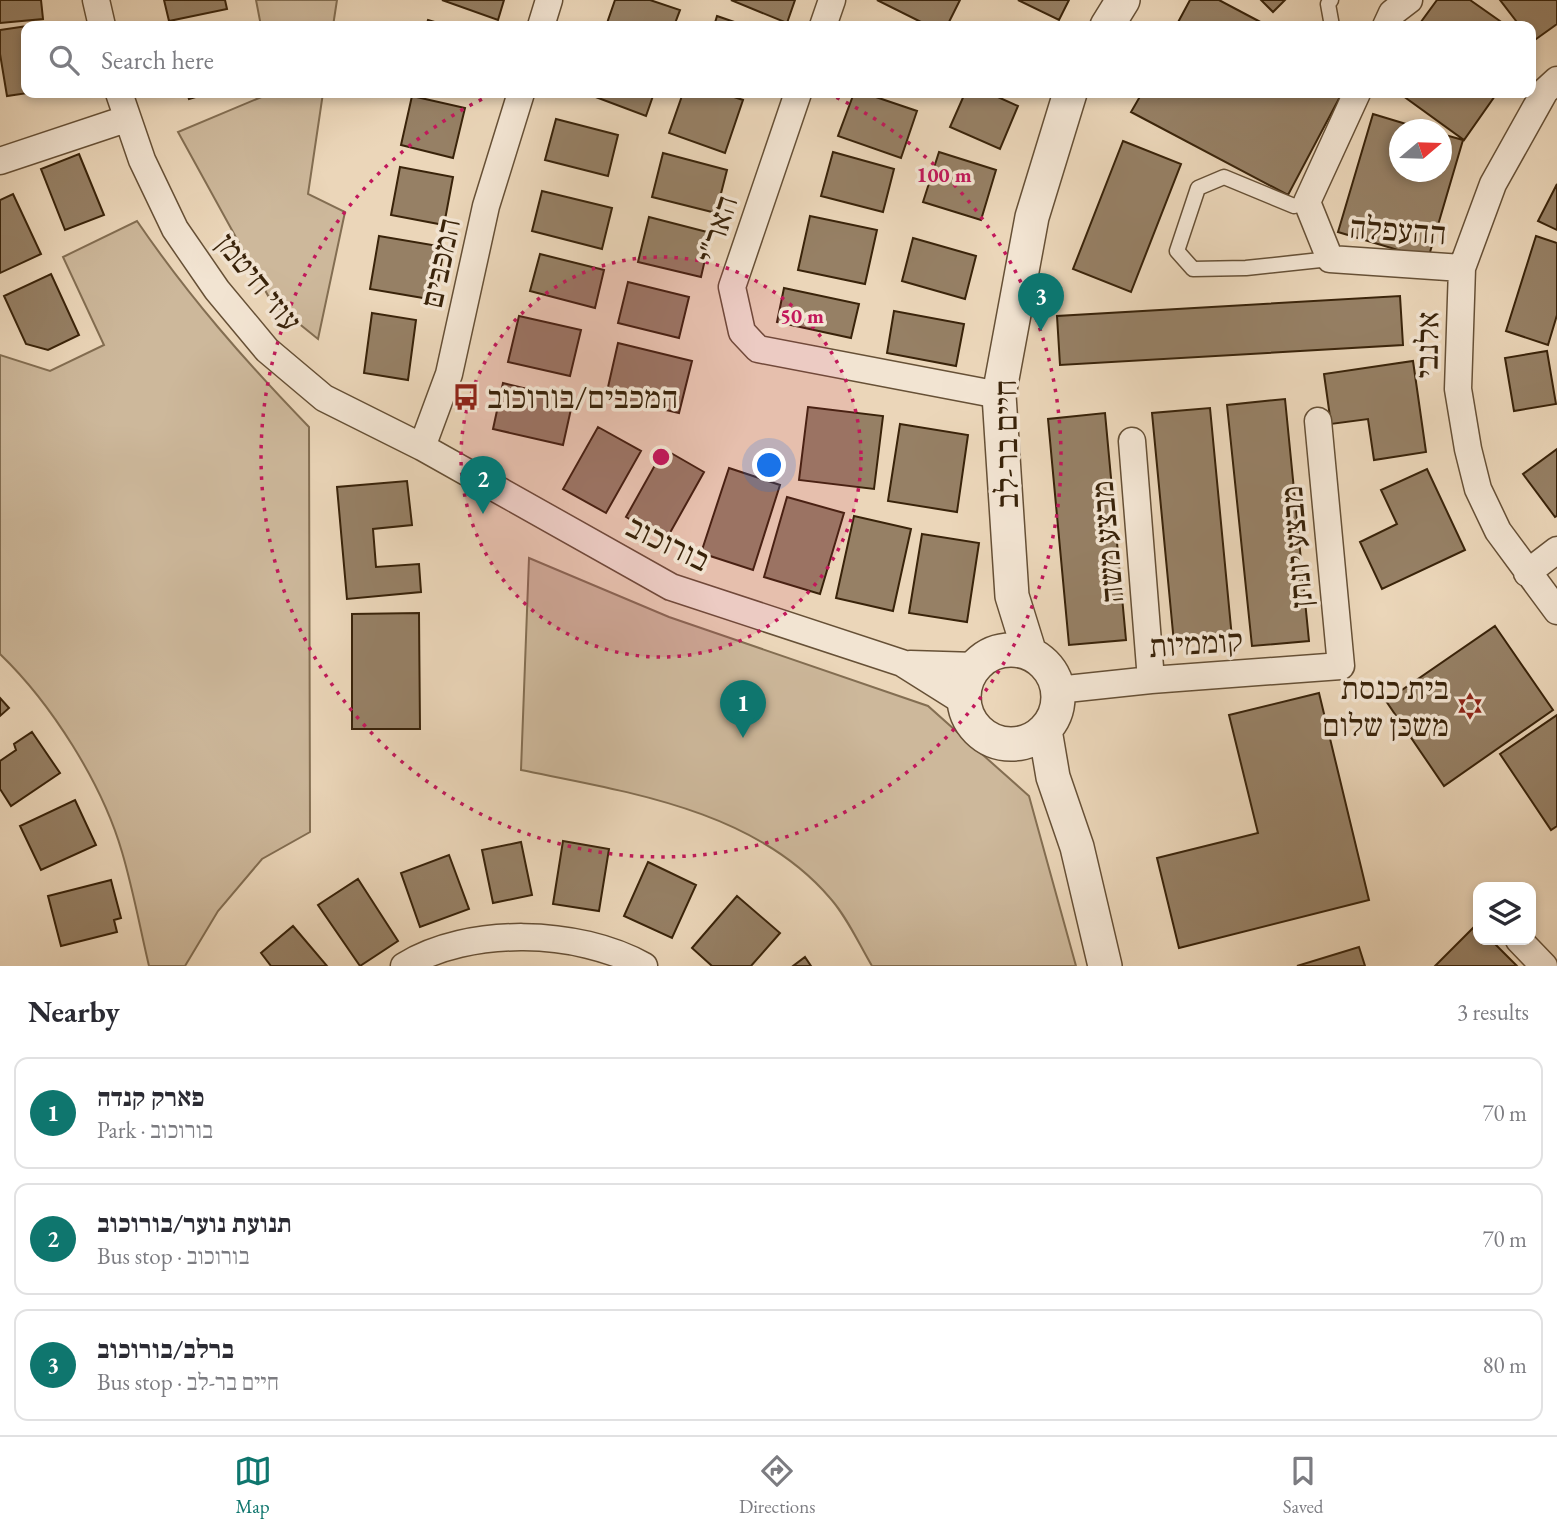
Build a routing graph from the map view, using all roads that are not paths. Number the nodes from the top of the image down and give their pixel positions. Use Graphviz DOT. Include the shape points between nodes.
graph roads {
  1 [pos="96,0"];
  2 [pos="549,0"];
  3 [pos="832,0"];
  4 [pos="1123,0"];
  5 [pos="1331,0"];
  6 [pos="1409,0"];
  7 [pos="101,21"];
  8 [pos="543,21"];
  9 [pos="825,21"];
  10 [pos="1110,21"];
  11 [pos="1331,21"];
  12 [pos="1389,21"];
  13 [pos="1557,80"];
  14 [pos="120,98"];
  15 [pos="519,98"];
  16 [pos="796,98"];
  17 [pos="1068,98"];
  18 [pos="1355,98"];
  19 [pos="126,119"];
  20 [pos="0,161"];
  21 [pos="1307,202"];
  22 [pos="1330,259"];
  23 [pos="1462,268"];
  24 [pos="999,395"];
  25 [pos="1318,421"];
  26 [pos="1132,441"];
  27 [pos="422,447"];
  28 [pos="1557,550"];
  29 [pos="1009,552"];
  30 [pos="1527,573"];
  31 [pos="1557,611"];
  32 [pos="1030,654"];
  33 [pos="985,660"];
  34 [pos="902,663"];
  35 [pos="1341,666"];
  36 [pos="1151,680"];
  37 [pos="1057,690"];
  38 [pos="964,702"];
  39 [pos="1045,730"];
  40 [pos="1001,743"];
  41 [pos="1076,847"];
  42 [pos="1524,945"];
  43 [pos="404,966"];
  44 [pos="643,966"];
  45 [pos="1105,966"];
  46 [pos="1544,966"];
  1 -- 7 [label="street"];
  2 -- 8 [label="street"];
  3 -- 9 [label="street"];
  4 -- 10 [label="street"];
  5 -- 11 [label="lane"];
  6 -- 12 [label="street"];
  13 -- 23 [label="street, אלנבי" via="1545,91 1493,184"];
  14 -- 19 [label="street, עוזי חיטמן"];
  15 -- 27 [label="street, המכבים" via="486,206 449,374"];
  16 -- 24 [label="street, האר\"י" via="732,287 742,332 758,349"];
  17 -- 24 [label="street, חיים בר-לב" via="1032,217"];
  18 -- 21 [label="street"];
  19 -- 20 [label="street"];
  19 -- 27 [label="street, עוזי חיטמן" via="175,229 216,290 267,350 324,398"];
  21 -- 22 [label="street"];
  21 -- 22 [label="lane" via="1294,206 1224,177 1198,188 1177,251 1192,269"];
  22 -- 23 [label="street, ההעפלה"];
  23 -- 30 [label="street, אלנבי" via="1458,389 1468,449 1478,489 1498,531"];
  24 -- 29 [label="street, חיים בר-לב"];
  25 -- 35 [label="street, מבצע יונתן"];
  26 -- 36 [label="street, מבצע משה"];
  27 -- 34 [label="street, בורוכוב" via="671,587"];
  28 -- 30 [label="street"];
  29 -- 32 [label="street, חיים בר-לב" via="1012,596"];
  29 -- 33 [label="street, חיים בר-לב" via="1006,596"];
  30 -- 31 [label="street, אלנבי"];
  32 -- 33 [label="street" via="1009,650"];
  32 -- 37 [label="street" via="1049,670"];
  33 -- 34 [label="street, בורוכוב"];
  33 -- 38 [label="street" via="965,686"];
  34 -- 38 [label="street, בורוכוב"];
  35 -- 36 [label="street, קוממיות"];
  36 -- 37 [label="street, קוממיות"];
  37 -- 39 [label="street" via="1056,711"];
  38 -- 40 [label="street" via="978,731"];
  39 -- 40 [label="street" via="1026,742"];
  39 -- 41 [label="street" via="1053,777"];
  40 -- 41 [label="street" via="1042,785"];
  41 -- 45 [label="street"];
  42 -- 46 [label="street"];
  43 -- 44 [label="street" via="418,957 519,936 574,942"];
}
